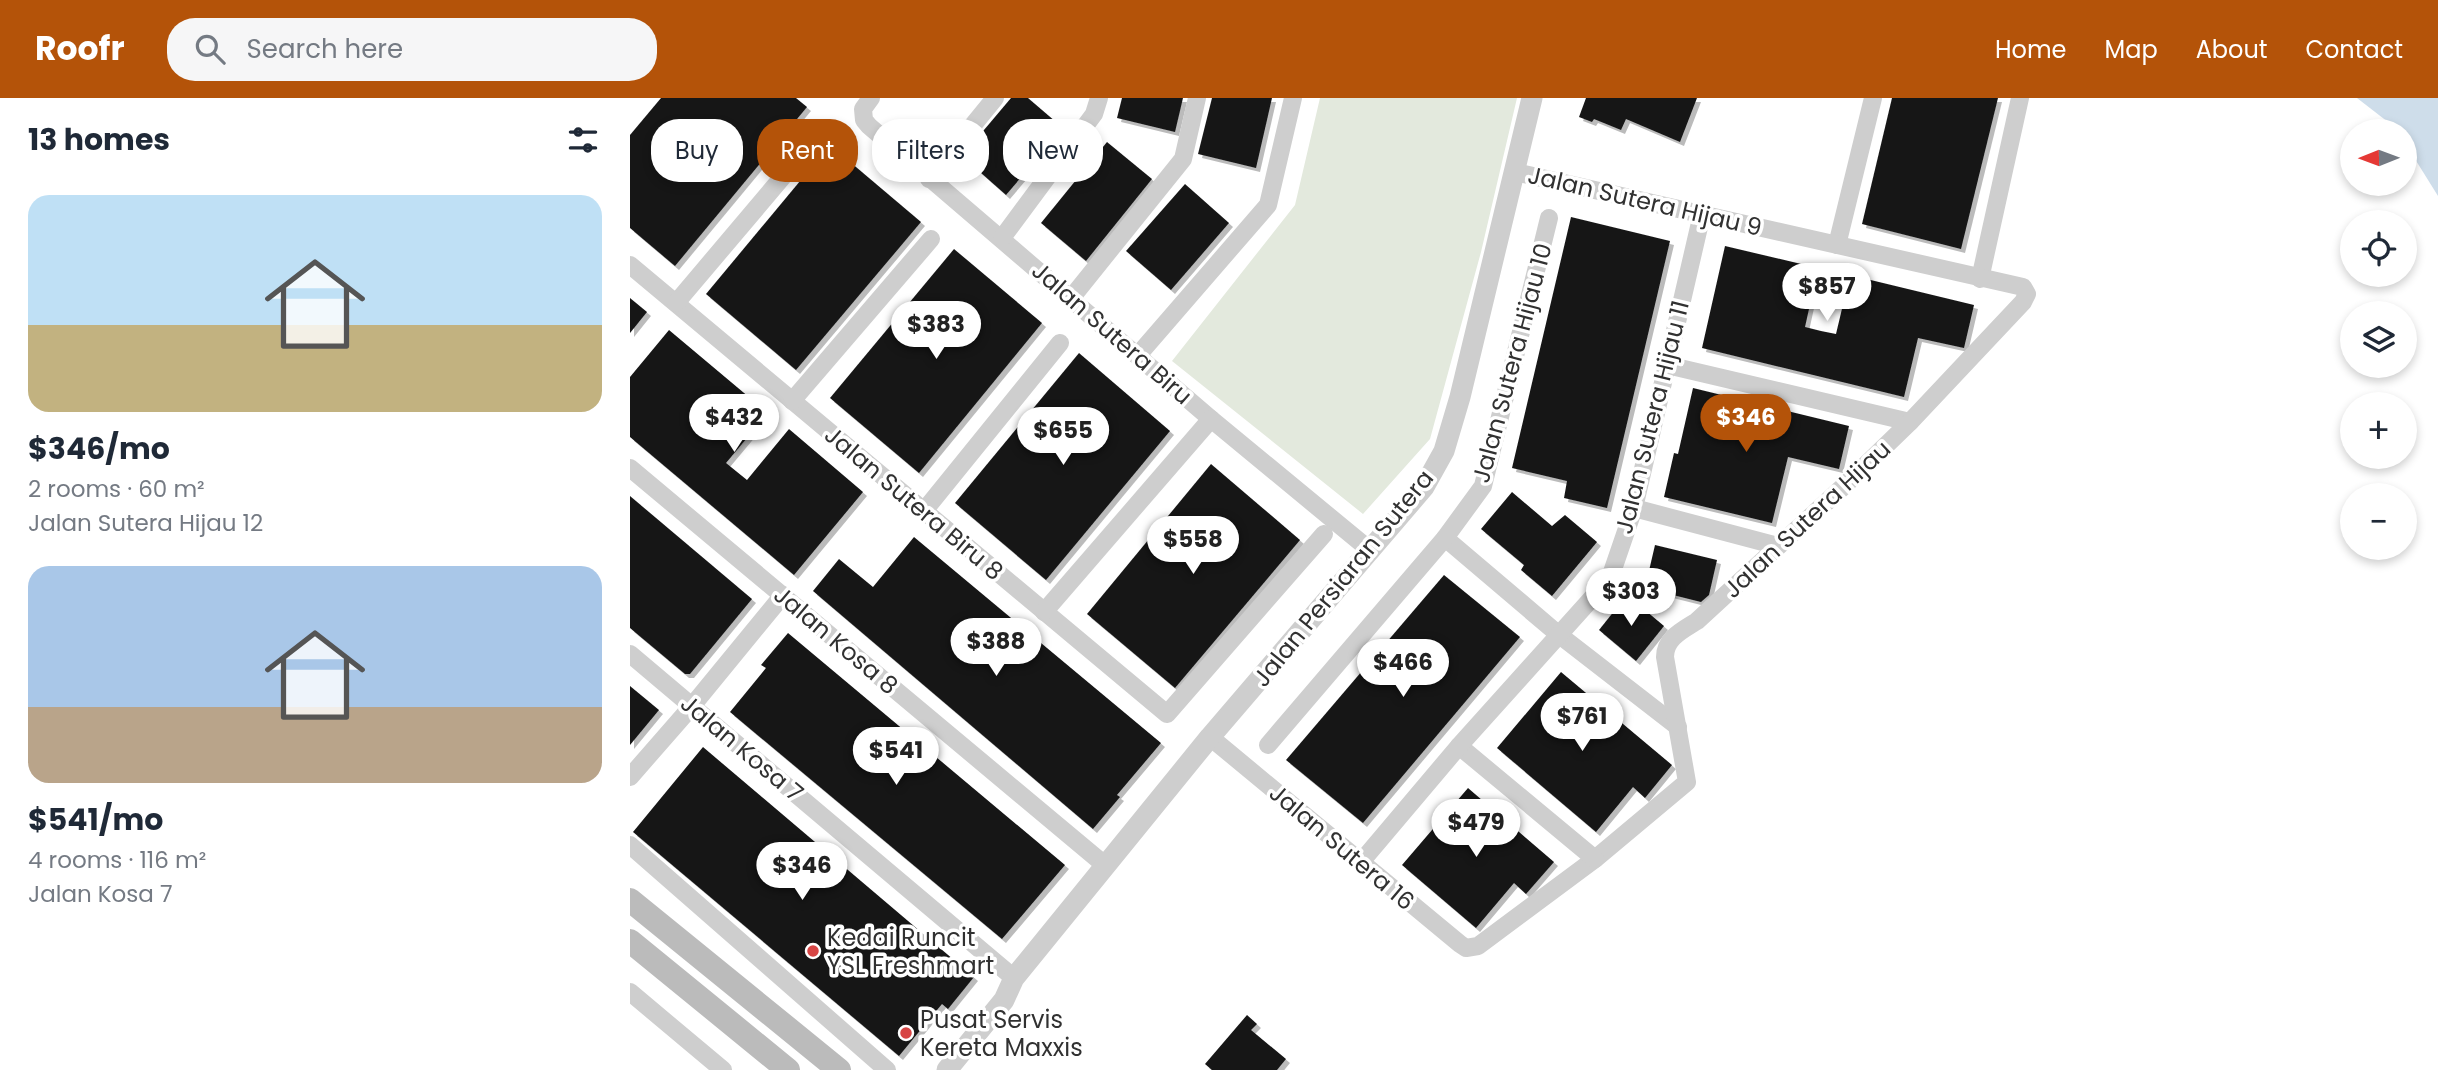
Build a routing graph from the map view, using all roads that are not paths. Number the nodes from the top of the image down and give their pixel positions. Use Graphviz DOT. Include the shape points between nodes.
graph roads {
  1 [pos="995,98"];
  2 [pos="1099,98"];
  3 [pos="1197,98"];
  4 [pos="1293,98"];
  5 [pos="1532,98"];
  6 [pos="1873,98"];
  7 [pos="2020,98"];
  8 [pos="867,103"];
  9 [pos="978,119"];
  10 [pos="872,129"];
  11 [pos="1515,172"];
  12 [pos="778,182"];
  13 [pos="933,182"];
  14 [pos="1702,214"];
  15 [pos="1549,218"];
  16 [pos="1002,238"];
  17 [pos="930,239"];
  18 [pos="1837,245"];
  19 [pos="630,265"];
  20 [pos="1980,279"];
  21 [pos="1072,297"];
  22 [pos="676,303"];
  23 [pos="1060,344"];
  24 [pos="1139,354"];
  25 [pos="1667,365"];
  26 [pos="792,401"];
  27 [pos="1212,419"];
  28 [pos="1910,422"];
  29 [pos="630,468"];
  30 [pos="1634,508"];
  31 [pos="924,511"];
  32 [pos="1324,534"];
  33 [pos="1445,538"];
  34 [pos="1778,546"];
  35 [pos="1371,551"];
  36 [pos="783,595"];
  37 [pos="1044,612"];
  38 [pos="1558,634"];
  39 [pos="630,654"];
  40 [pos="692,706"];
  41 [pos="1678,727"];
  42 [pos="1210,737"];
  43 [pos="1268,745"];
  44 [pos="1459,746"];
  45 [pos="630,777"];
  46 [pos="630,845"];
  47 [pos="1595,859"];
  48 [pos="1361,862"];
  49 [pos="1106,866"];
  50 [pos="630,900"];
  51 [pos="630,941"];
  52 [pos="1478,946"];
  53 [pos="1012,982"];
  54 [pos="630,992"];
  55 [pos="723,1070"];
  56 [pos="788,1070"];
  57 [pos="839,1070"];
  58 [pos="887,1070"];
  59 [pos="931,1070"];
  60 [pos="947,1070"];
  1 -- 9 [label="street"];
  2 -- 16 [label="street" via="1094,114"];
  3 -- 21 [label="street" via="1182,159"];
  4 -- 24 [label="street" via="1268,205"];
  5 -- 11 [label="street, Jalan Persiaran Sutera"];
  6 -- 18 [label="street"];
  7 -- 20 [label="street"];
  8 -- 10 [label="street, Jalan Sutera Biru" via="864,120"];
  11 -- 14 [label="street, Jalan Sutera Hijau 9"];
  11 -- 35 [label="street, Jalan Persiaran Sutera" via="1444,451 1424,487"];
  12 -- 22 [label="street"];
  13 -- 16 [label="street, Jalan Sutera Biru"];
  14 -- 18 [label="street, Jalan Sutera Hijau 9"];
  14 -- 25 [label="street, Jalan Sutera Hijau 11"];
  15 -- 33 [label="street, Jalan Sutera Hijau 10" via="1483,486"];
  16 -- 21 [label="street, Jalan Sutera Biru"];
  17 -- 26 [label="street"];
  18 -- 20 [label="street, Jalan Sutera Hijau 9"];
  19 -- 22 [label="street, Jalan Sutera Biru 8"];
  20 -- 28 [label="street, Jalan Sutera Hijau" via="2023,287 2028,294"];
  21 -- 24 [label="street, Jalan Sutera Biru"];
  22 -- 26 [label="street, Jalan Sutera Biru 8"];
  23 -- 31 [label="street"];
  24 -- 27 [label="street, Jalan Sutera Biru"];
  25 -- 28 [label="street"];
  25 -- 30 [label="street, Jalan Sutera Hijau 11"];
  26 -- 31 [label="street, Jalan Sutera Biru 8"];
  27 -- 35 [label="street, Jalan Sutera Biru"];
  27 -- 37 [label="street"];
  28 -- 34 [label="street, Jalan Sutera Hijau"];
  29 -- 36 [label="street, Jalan Kosa 8"];
  30 -- 34 [label="street"];
  30 -- 38 [label="street, Jalan Sutera Hijau 11" via="1610,578"];
  31 -- 37 [label="street, Jalan Sutera Biru 8"];
  32 -- 37 [label="street, Jalan Sutera Biru 8" via="1167,714"];
  33 -- 38 [label="street"];
  33 -- 43 [label="street, Jalan Sutera Hijau 10"];
  34 -- 41 [label="street, Jalan Sutera Hijau" via="1667,644 1665,657"];
  35 -- 42 [label="street, Jalan Persiaran Sutera"];
  36 -- 40 [label="street"];
  36 -- 49 [label="street, Jalan Kosa 8"];
  38 -- 41 [label="street"];
  38 -- 44 [label="street, Jalan Sutera Hijau 11"];
  39 -- 40 [label="street, Jalan Kosa 7"];
  40 -- 45 [label="street"];
  40 -- 53 [label="street, Jalan Kosa 7"];
  41 -- 47 [label="street, Jalan Sutera Hijau" via="1687,782"];
  42 -- 48 [label="street, Jalan Sutera 16"];
  42 -- 49 [label="street, Jalan Persiaran Sutera"];
  44 -- 47 [label="street"];
  44 -- 48 [label="street, Jalan Sutera Hijau 11"];
  46 -- 58 [label="street"];
  47 -- 52 [label="street, Jalan Sutera Hijau"];
  48 -- 52 [label="street, Jalan Sutera 16" via="1460,944"];
  49 -- 53 [label="street, Jalan Persiaran Sutera"];
  50 -- 57 [label="main road"];
  51 -- 56 [label="main road"];
  53 -- 59 [label="street, Jalan Persiaran Sutera" via="998,992"];
  53 -- 60 [label="street, Jalan Persiaran Sutera" via="1004,1000"];
  54 -- 55 [label="street"];
}
